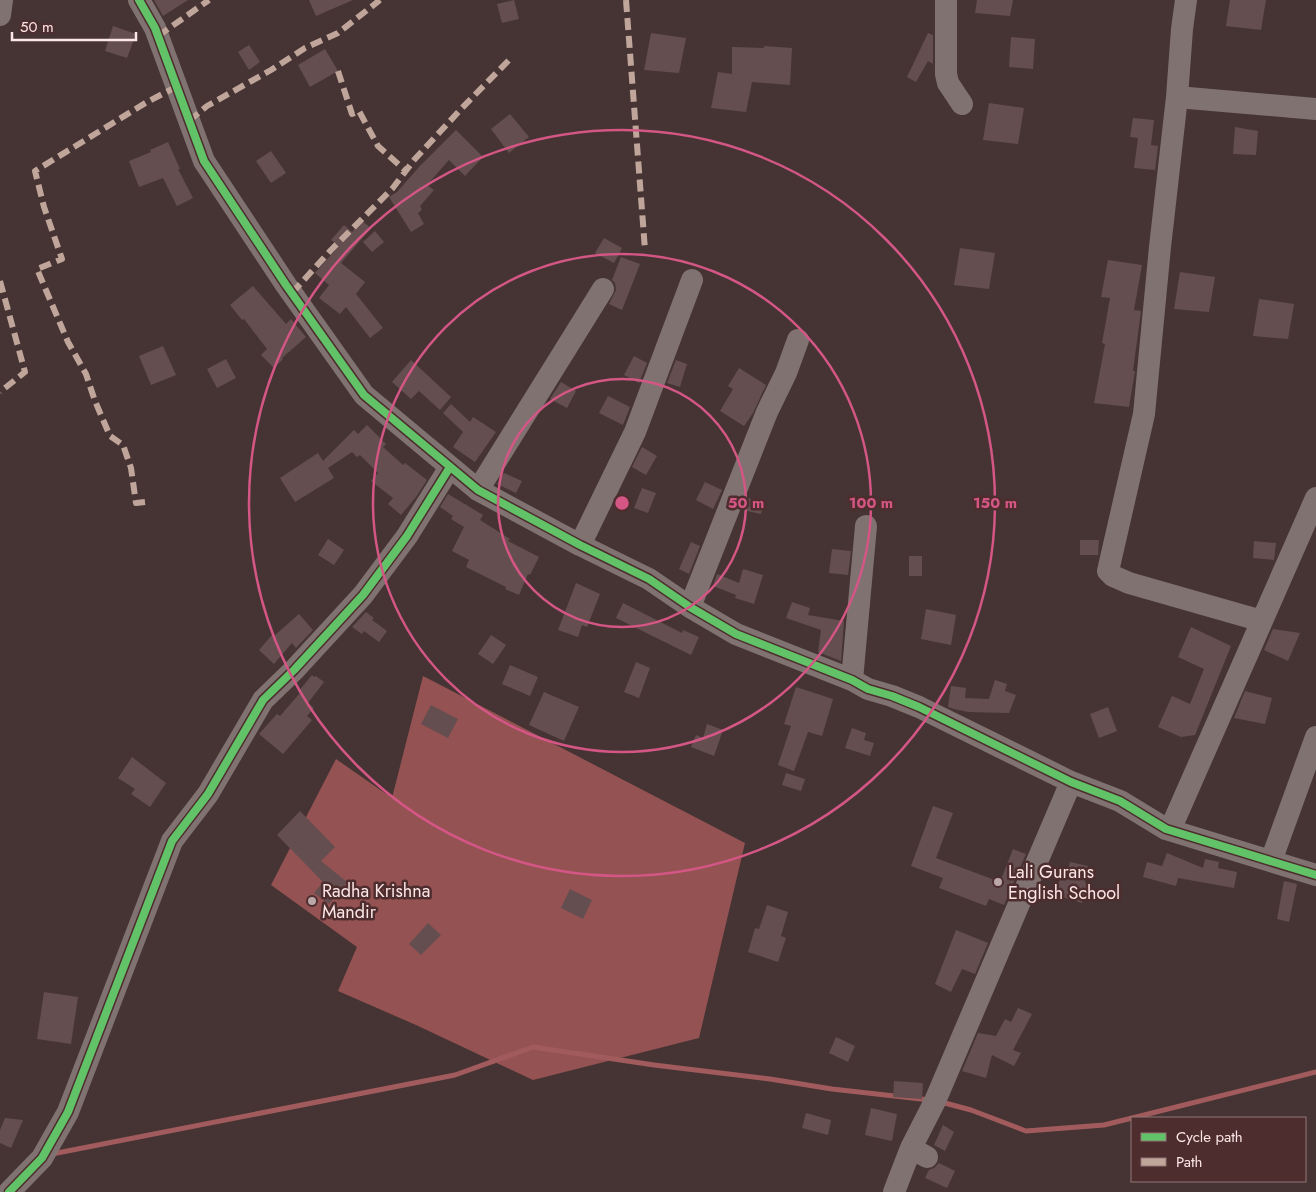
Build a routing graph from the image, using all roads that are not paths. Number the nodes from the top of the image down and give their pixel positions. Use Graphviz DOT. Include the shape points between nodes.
graph roads {
  1 [pos="2,0"];
  2 [pos="139,0"];
  3 [pos="946,0"];
  4 [pos="1186,0"];
  5 [pos="0,15"];
  6 [pos="1177,96"];
  7 [pos="962,104"];
  8 [pos="1316,109"];
  9 [pos="692,280"];
  10 [pos="603,289"];
  11 [pos="798,340"];
  12 [pos="450,467"];
  13 [pos="478,490"];
  14 [pos="1316,498"];
  15 [pos="866,526"];
  16 [pos="580,545"];
  17 [pos="690,607"];
  18 [pos="1262,621"];
  19 [pos="852,680"];
  20 [pos="1316,737"];
  21 [pos="1071,782"];
  22 [pos="1170,830"];
  23 [pos="1270,861"];
  24 [pos="1316,875"];
  25 [pos="9,1192"];
  26 [pos="894,1192"];
  1 -- 5 [label="street"];
  2 -- 12 [label="street" via="155,28 204,161 264,252 364,395"];
  3 -- 7 [label="street" via="946,74"];
  4 -- 6 [label="street"];
  6 -- 8 [label="street"];
  6 -- 18 [label="street" via="1144,414 1108,571 1129,583"];
  9 -- 16 [label="street" via="635,432"];
  10 -- 13 [label="street"];
  11 -- 17 [label="street" via="766,412"];
  12 -- 13 [label="street"];
  12 -- 25 [label="street" via="407,536 363,594 263,700 208,794 172,841 68,1112 42,1158"];
  13 -- 16 [label="street"];
  14 -- 18 [label="street"];
  15 -- 19 [label="street"];
  16 -- 17 [label="street" via="649,579"];
  17 -- 19 [label="street" via="736,634"];
  18 -- 22 [label="street"];
  19 -- 21 [label="street" via="919,707"];
  20 -- 23 [label="street"];
  21 -- 22 [label="street" via="1120,801"];
  21 -- 26 [label="street" via="935,1101 919,1153"];
  22 -- 23 [label="street"];
  23 -- 24 [label="street"];
}
